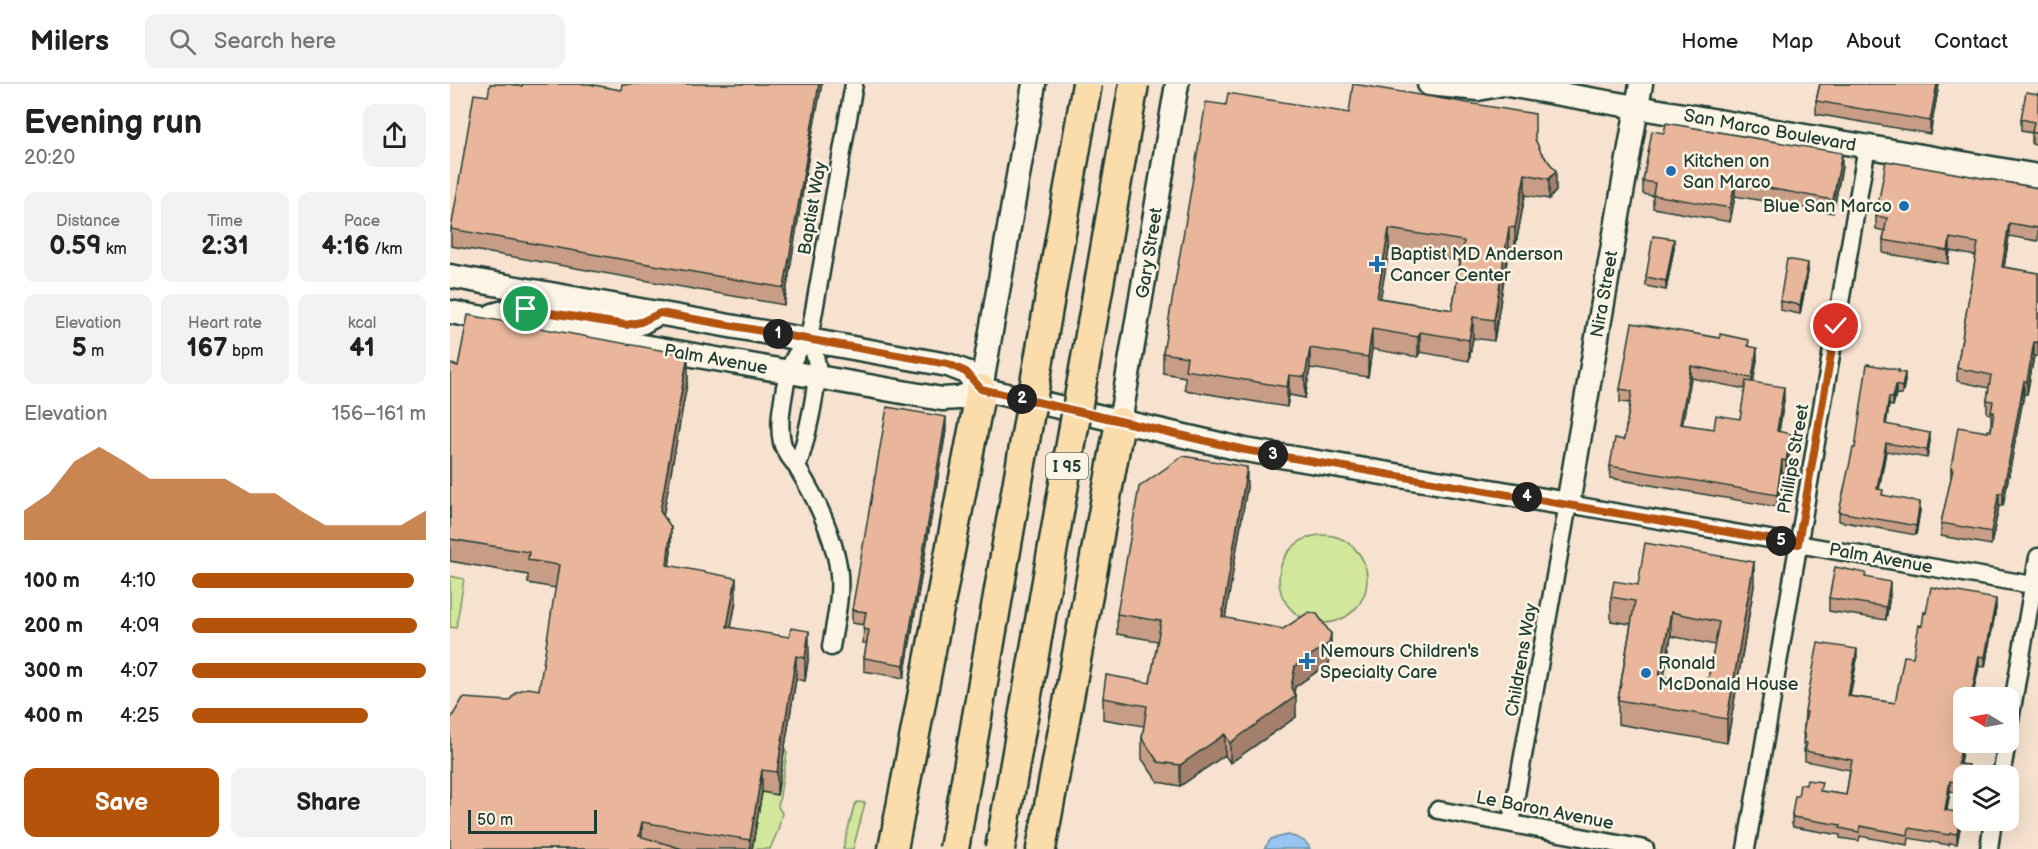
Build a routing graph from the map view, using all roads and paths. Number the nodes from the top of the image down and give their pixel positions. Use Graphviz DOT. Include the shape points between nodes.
graph roads {
  1 [pos="854,84"];
  2 [pos="1029,84"];
  3 [pos="1034,84"];
  4 [pos="1087,84"];
  5 [pos="1134,84"];
  6 [pos="1177,84"];
  7 [pos="1195,84"];
  8 [pos="1429,84"];
  9 [pos="1503,84"];
  10 [pos="1641,84"];
  11 [pos="1637,107"];
  12 [pos="1029,111"];
  13 [pos="1169,131"];
  14 [pos="1867,146"];
  15 [pos="2038,176"];
  16 [pos="450,276"];
  17 [pos="450,312"];
  18 [pos="660,313"];
  19 [pos="486,319"];
  20 [pos="809,339"];
  21 [pos="788,372"];
  22 [pos="816,377"];
  23 [pos="981,389"];
  24 [pos="1120,422"];
  25 [pos="797,467"];
  26 [pos="1568,504"];
  27 [pos="1798,544"];
  28 [pos="2038,557"];
  29 [pos="2036,585"];
  30 [pos="831,647"];
  31 [pos="2017,687"];
  32 [pos="1438,810"];
  33 [pos="1511,824"];
  34 [pos="1991,831"];
  35 [pos="893,849"];
  36 [pos="954,849"];
  37 [pos="1000,849"];
  38 [pos="1041,849"];
  39 [pos="1645,849"];
  40 [pos="1746,849"];
  41 [pos="1989,849"];
  1 -- 20 [label="street, Baptist Way"];
  2 -- 12 [label="main road"];
  3 -- 12 [label="main road"];
  4 -- 36 [label="highway, I 95, bridge"];
  5 -- 37 [label="highway, I 95, bridge"];
  6 -- 13 [label="main road, Gary Street"];
  7 -- 13 [label="main road"];
  8 -- 9 [label="main road, San Marco Boulevard" via="1478,89"];
  9 -- 11 [label="main road, San Marco Boulevard"];
  10 -- 11 [label="main road, Nira Street"];
  11 -- 14 [label="main road, San Marco Boulevard"];
  11 -- 26 [label="main road, Nira Street"];
  12 -- 23 [label="main road"];
  13 -- 24 [label="main road, Gary Street"];
  14 -- 15 [label="main road, San Marco Boulevard"];
  14 -- 27 [label="street, Phillips Street"];
  16 -- 18 [label="main road, Palm Avenue"];
  17 -- 19 [label="main road, Palm Avenue"];
  18 -- 19 [label="main road" via="626,325 526,309 504,311"];
  18 -- 20 [label="main road, Palm Avenue"];
  19 -- 21 [label="main road, Palm Avenue"];
  20 -- 21 [label="street, Baptist Way" via="796,353"];
  20 -- 22 [label="street, Baptist Way"];
  20 -- 23 [label="main road, Palm Avenue" via="955,366 971,376"];
  21 -- 22 [label="main road, Palm Avenue"];
  21 -- 25 [label="street, Baptist Way" via="780,430 784,448"];
  22 -- 23 [label="main road, Palm Avenue" via="942,399 959,398"];
  22 -- 25 [label="street, Baptist Way"];
  23 -- 24 [label="main road, Palm Avenue"];
  23 -- 35 [label="highway"];
  24 -- 26 [label="main road, Palm Avenue" via="1245,450"];
  24 -- 38 [label="highway"];
  25 -- 30 [label="street, Baptist Way" via="821,515 839,567 839,600"];
  26 -- 27 [label="street, Palm Avenue"];
  26 -- 33 [label="street, Childrens Way"];
  27 -- 29 [label="street, Palm Avenue"];
  27 -- 40 [label="street, Phillips Street"];
  28 -- 29 [label="street"];
  29 -- 31 [label="street"];
  32 -- 33 [label="street, Le Baron Avenue"];
  33 -- 39 [label="street, Le Baron Avenue"];
  34 -- 41 [label="street"];
}
